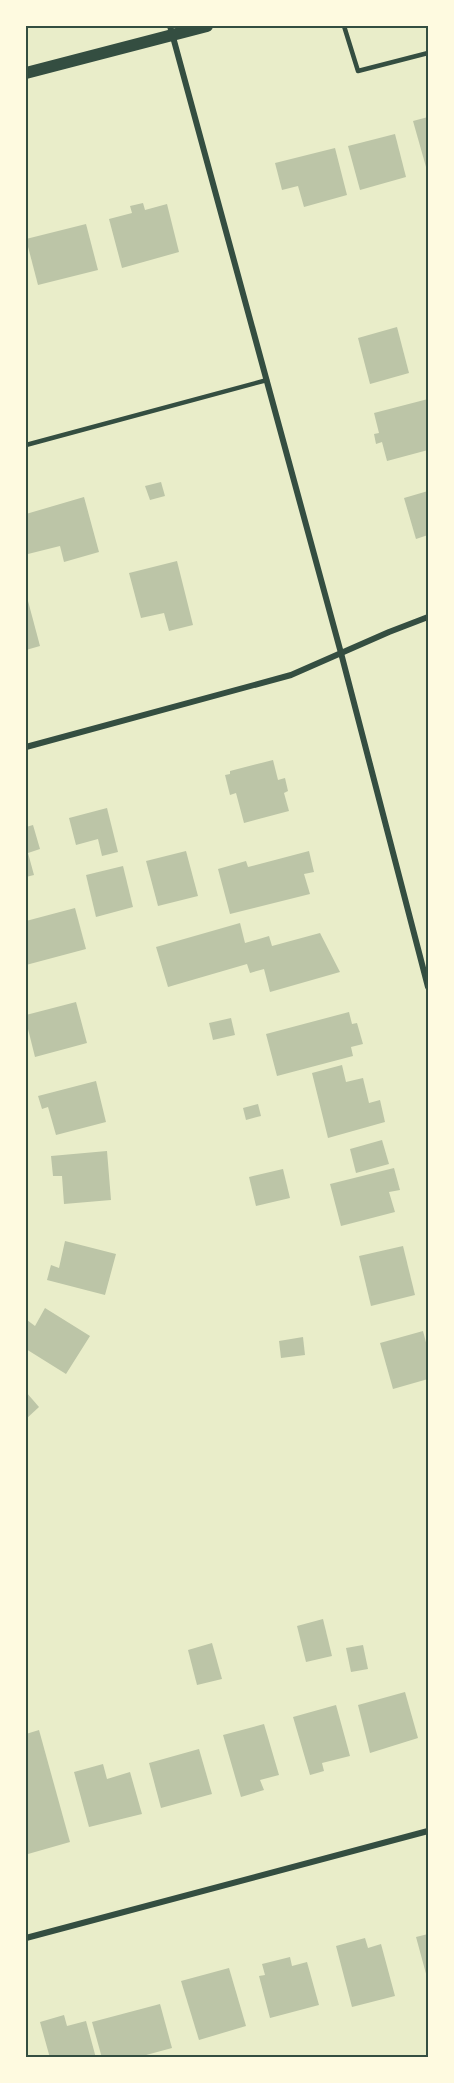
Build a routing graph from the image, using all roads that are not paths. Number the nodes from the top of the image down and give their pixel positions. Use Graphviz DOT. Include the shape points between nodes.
graph roads {
  1 [pos="207,26"];
  2 [pos="344,26"];
  3 [pos="171,30"];
  4 [pos="429,53"];
  5 [pos="26,73"];
  6 [pos="267,380"];
  7 [pos="26,445"];
  8 [pos="429,617"];
  9 [pos="341,653"];
  10 [pos="26,747"];
  11 [pos="429,987"];
  12 [pos="429,1831"];
  13 [pos="26,1938"];
  1 -- 3 [label="main road"];
  2 -- 4 [label="lane" via="358,71"];
  3 -- 5 [label="main road"];
  3 -- 6 [label="street"];
  6 -- 7 [label="lane"];
  6 -- 9 [label="street"];
  8 -- 9 [label="street"];
  9 -- 10 [label="street" via="291,675"];
  9 -- 11 [label="street"];
  12 -- 13 [label="street"];
}
